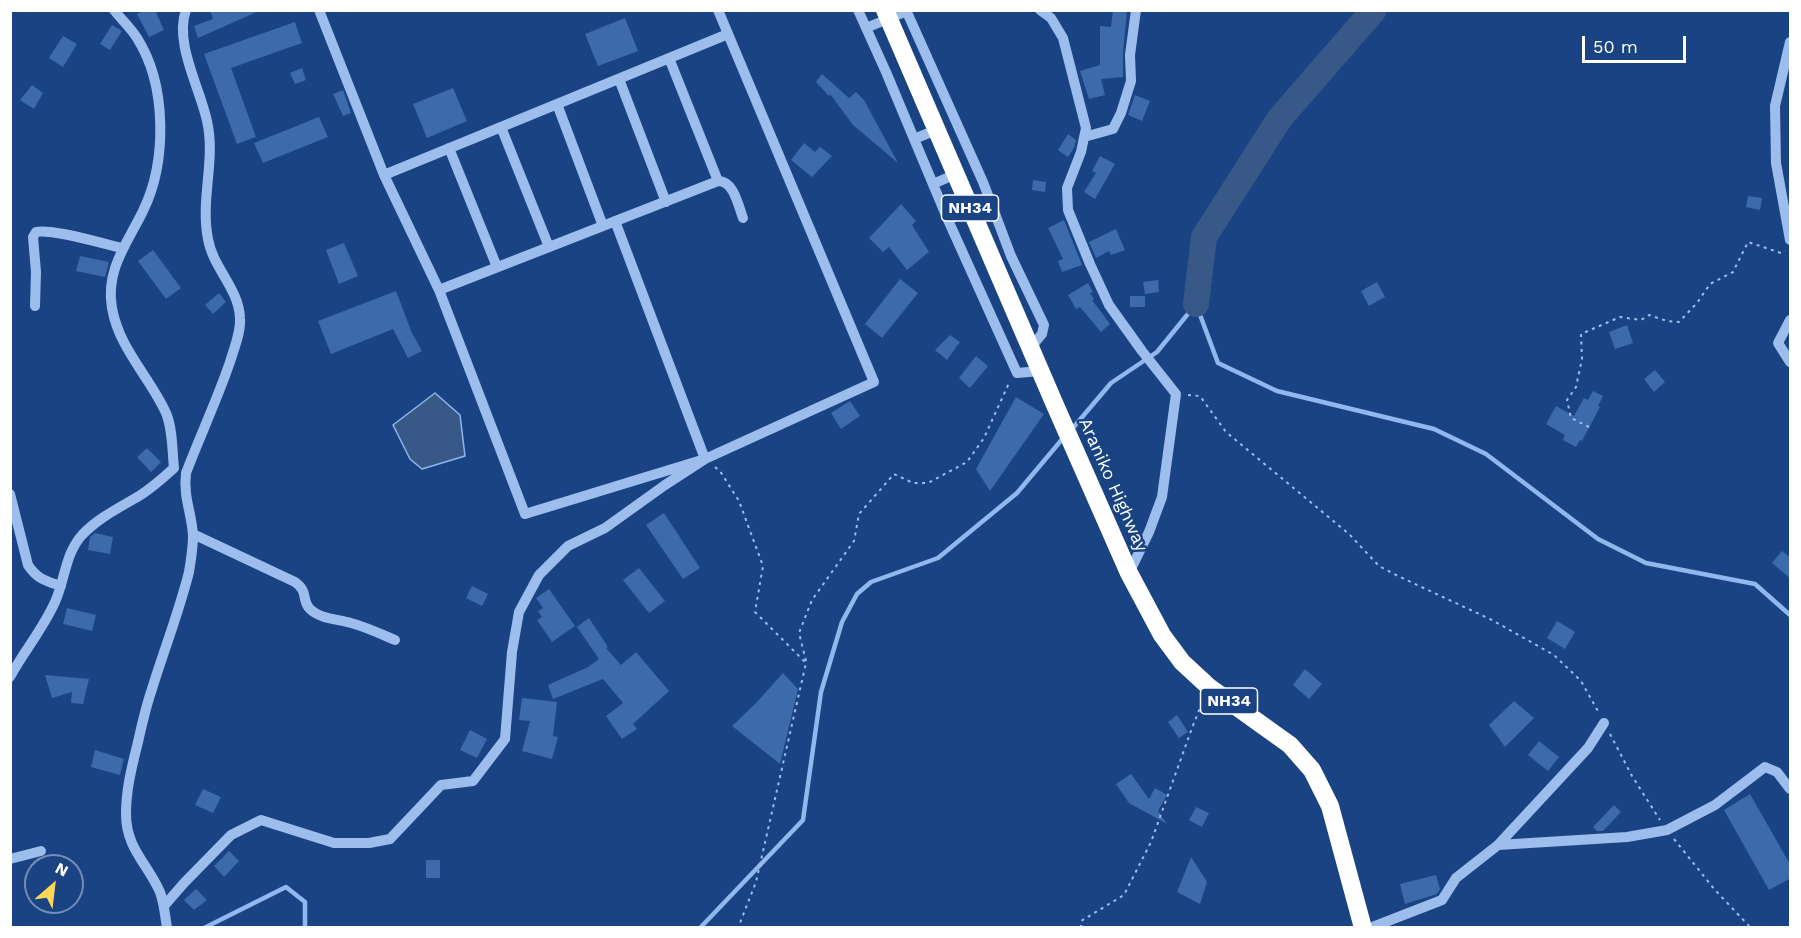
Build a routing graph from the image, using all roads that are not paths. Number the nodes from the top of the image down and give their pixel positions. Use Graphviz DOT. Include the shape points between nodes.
graph roads {
  1 [pos="114,10"];
  2 [pos="186,10"];
  3 [pos="319,10"];
  4 [pos="718,10"];
  5 [pos="858,10"];
  6 [pos="1040,10"];
  7 [pos="1137,10"];
  8 [pos="907,11"];
  9 [pos="886,15"];
  10 [pos="866,28"];
  11 [pos="728,34"];
  12 [pos="1791,42"];
  13 [pos="669,58"];
  14 [pos="907,62"];
  15 [pos="933,69"];
  16 [pos="886,72"];
  17 [pos="620,79"];
  18 [pos="917,86"];
  19 [pos="557,104"];
  20 [pos="501,127"];
  21 [pos="936,130"];
  22 [pos="1084,137"];
  23 [pos="914,139"];
  24 [pos="449,148"];
  25 [pos="956,174"];
  26 [pos="384,175"];
  27 [pos="718,181"];
  28 [pos="933,184"];
  29 [pos="666,202"];
  30 [pos="971,209"];
  31 [pos="743,218"];
  32 [pos="948,220"];
  33 [pos="615,221"];
  34 [pos="603,226"];
  35 [pos="1789,227"];
  36 [pos="1791,240"];
  37 [pos="549,247"];
  38 [pos="122,248"];
  39 [pos="497,267"];
  40 [pos="439,290"];
  41 [pos="35,306"];
  42 [pos="1791,320"];
  43 [pos="1018,321"];
  44 [pos="998,331"];
  45 [pos="1030,347"];
  46 [pos="1791,362"];
  47 [pos="1040,371"];
  48 [pos="705,459"];
  49 [pos="174,468"];
  50 [pos="186,473"];
  51 [pos="10,494"];
  52 [pos="193,534"];
  53 [pos="1130,573"];
  54 [pos="61,586"];
  55 [pos="395,640"];
  56 [pos="10,677"];
  57 [pos="1604,723"];
  58 [pos="1791,789"];
  59 [pos="1497,845"];
  60 [pos="41,851"];
  61 [pos="11,859"];
  62 [pos="164,906"];
  63 [pos="167,927"];
  64 [pos="1363,927"];
  65 [pos="1370,927"];
  1 -- 38 [label="street" via="137,37 147,57 159,112 156,175 143,211"];
  2 -- 50 [label="street" via="184,44 210,137 205,221 208,240 213,259 233,291 240,330 220,392"];
  3 -- 26 [label="street"];
  4 -- 11 [label="street"];
  5 -- 10 [label="street"];
  6 -- 22 [label="street" via="1051,18 1063,38 1086,128"];
  7 -- 22 [label="street" via="1130,55 1131,81 1121,113 1113,129"];
  8 -- 9 [label="street"];
  8 -- 15 [label="street"];
  9 -- 10 [label="street"];
  9 -- 14 [label="highway, Araniko Highway / NH34"];
  10 -- 16 [label="street"];
  11 -- 13 [label="street"];
  11 -- 48 [label="street" via="874,382"];
  12 -- 35 [label="street" via="1775,106 1776,163"];
  13 -- 17 [label="street"];
  13 -- 27 [label="street"];
  14 -- 16 [label="street"];
  14 -- 18 [label="highway, Araniko Highway / NH34"];
  15 -- 18 [label="street"];
  15 -- 45 [label="street" via="1044,325 1042,334"];
  16 -- 23 [label="street"];
  17 -- 19 [label="street"];
  17 -- 29 [label="street"];
  18 -- 21 [label="highway, Araniko Highway / NH34"];
  19 -- 20 [label="street"];
  19 -- 34 [label="street"];
  20 -- 24 [label="street"];
  20 -- 37 [label="street"];
  21 -- 23 [label="street"];
  21 -- 25 [label="highway, Araniko Highway / NH34"];
  22 -- 53 [label="street" via="1067,188 1068,210 1109,305 1176,394 1162,496"];
  23 -- 28 [label="street"];
  24 -- 26 [label="street"];
  24 -- 39 [label="street"];
  25 -- 28 [label="street"];
  25 -- 30 [label="highway, Araniko Highway / NH34"];
  26 -- 40 [label="street"];
  27 -- 29 [label="street"];
  27 -- 31 [label="street" via="730,185"];
  28 -- 32 [label="street"];
  29 -- 33 [label="street"];
  30 -- 32 [label="street"];
  30 -- 43 [label="highway, Araniko Highway / NH34"];
  32 -- 44 [label="street"];
  33 -- 34 [label="street"];
  33 -- 48 [label="street"];
  34 -- 37 [label="street"];
  35 -- 36 [label="street"];
  37 -- 39 [label="street"];
  38 -- 41 [label="street" via="36,232"];
  38 -- 49 [label="street" via="111,285 111,307 126,349 166,414"];
  39 -- 40 [label="street"];
  40 -- 48 [label="street" via="525,514"];
  42 -- 46 [label="street" via="1778,343"];
  43 -- 44 [label="street"];
  43 -- 45 [label="highway, Araniko Highway / NH34"];
  44 -- 47 [label="street" via="1017,373"];
  45 -- 47 [label="highway, Araniko Highway / NH34"];
  47 -- 53 [label="highway, Araniko Highway / NH34"];
  48 -- 62 [label="street" via="605,528 568,546 539,575 519,612 505,739 473,781 441,785 390,839 369,843 334,843 261,820 231,835"];
  49 -- 50 [label="street"];
  49 -- 54 [label="street" via="82,535 67,560"];
  50 -- 52 [label="street"];
  51 -- 54 [label="street" via="28,565 41,579"];
  52 -- 55 [label="street" via="295,582 305,593 309,609 316,614"];
  52 -- 62 [label="street" via="189,572 150,693 126,798 133,846"];
  53 -- 64 [label="highway, Araniko Highway / NH34" via="1162,635 1182,662 1209,687 1290,746 1312,770 1330,806"];
  54 -- 56 [label="street" via="44,623"];
  57 -- 59 [label="street" via="1588,748"];
  58 -- 59 [label="street" via="1777,772 1765,767 1715,805 1667,831"];
  59 -- 65 [label="street" via="1456,878 1442,900"];
  60 -- 61 [label="street"];
  62 -- 63 [label="street"];
}
